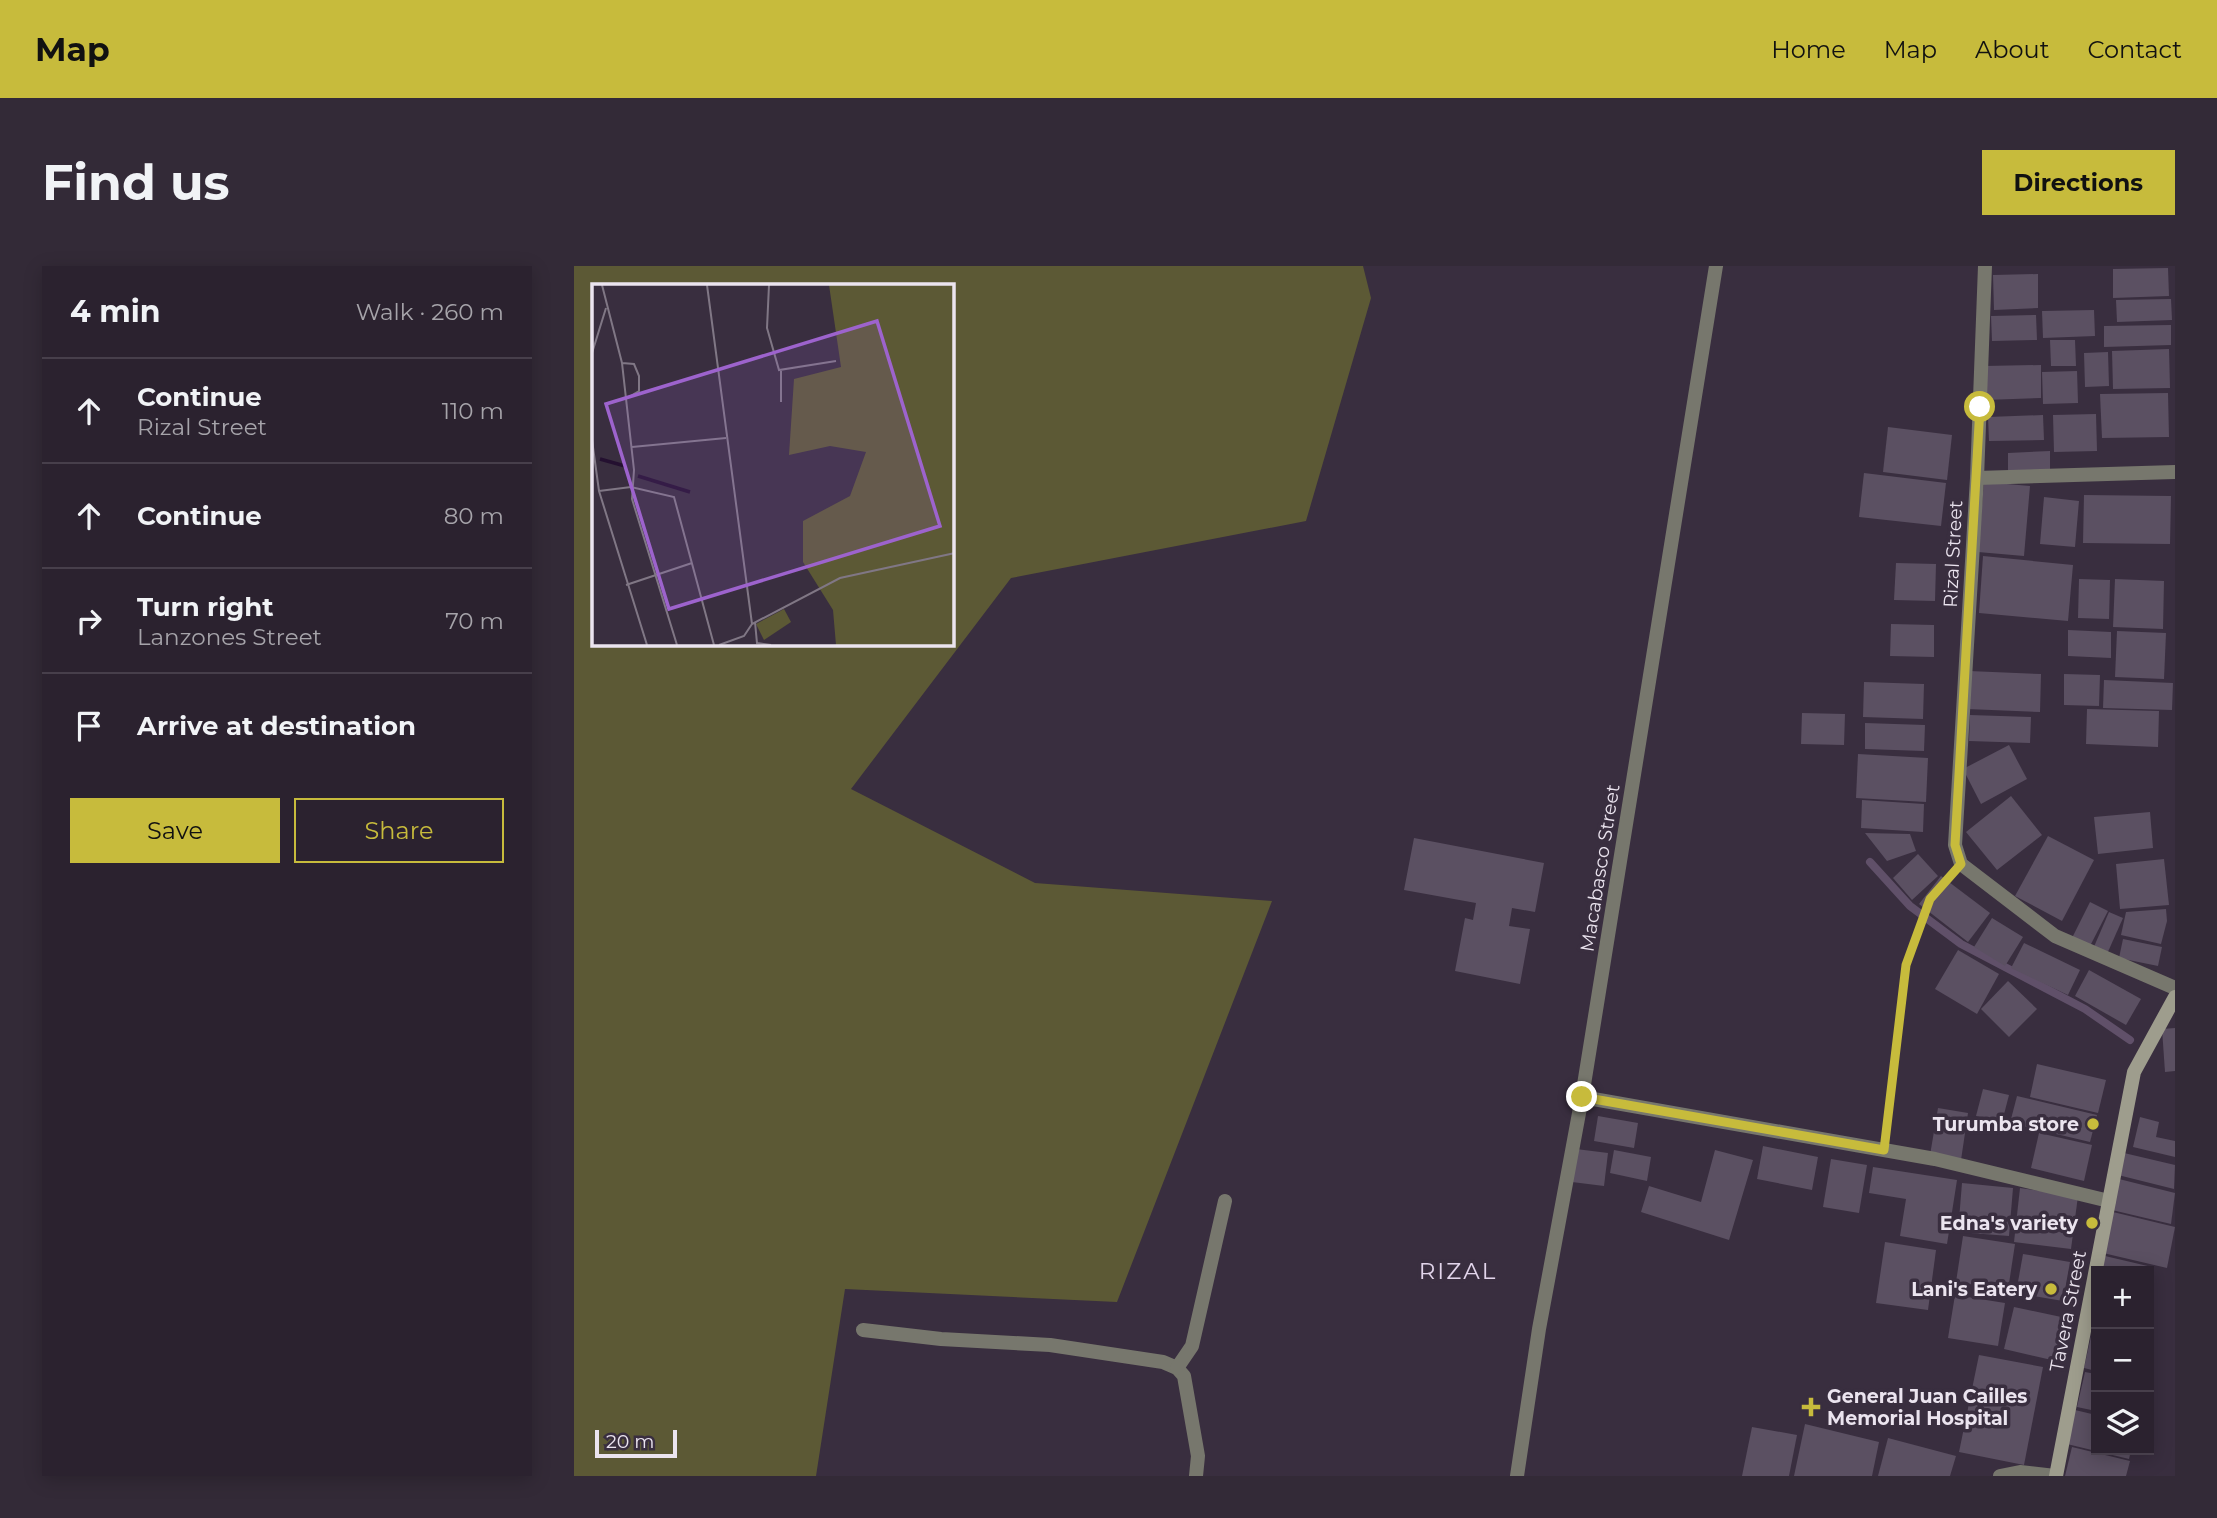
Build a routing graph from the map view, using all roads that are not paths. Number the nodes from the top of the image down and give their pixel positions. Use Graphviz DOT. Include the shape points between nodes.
graph roads {
  1 [pos="1716,266"];
  2 [pos="1985,266"];
  3 [pos="2175,472"];
  4 [pos="1977,478"];
  5 [pos="2175,988"];
  6 [pos="2175,997"];
  7 [pos="1582,1097"];
  8 [pos="1225,1201"];
  9 [pos="2109,1201"];
  10 [pos="863,1330"];
  11 [pos="1177,1368"];
  12 [pos="1196,1476"];
  13 [pos="1517,1476"];
  14 [pos="2000,1476"];
  15 [pos="2056,1476"];
  1 -- 7 [label="street, Macabasco Street"];
  2 -- 4 [label="street, Rizal Street"];
  3 -- 4 [label="street"];
  4 -- 5 [label="street, Rizal Street" via="1955,845 1961,864 2055,936"];
  6 -- 9 [label="main road, Tavera Street" via="2134,1072"];
  7 -- 9 [label="street" via="1936,1159"];
  7 -- 13 [label="street, Macabasco Street"];
  8 -- 11 [label="street" via="1192,1346"];
  9 -- 15 [label="main road, Tavera Street"];
  10 -- 11 [label="street" via="1050,1345"];
  11 -- 12 [label="street" via="1184,1376 1198,1456"];
  14 -- 15 [label="street" via="2020,1472"];
}
